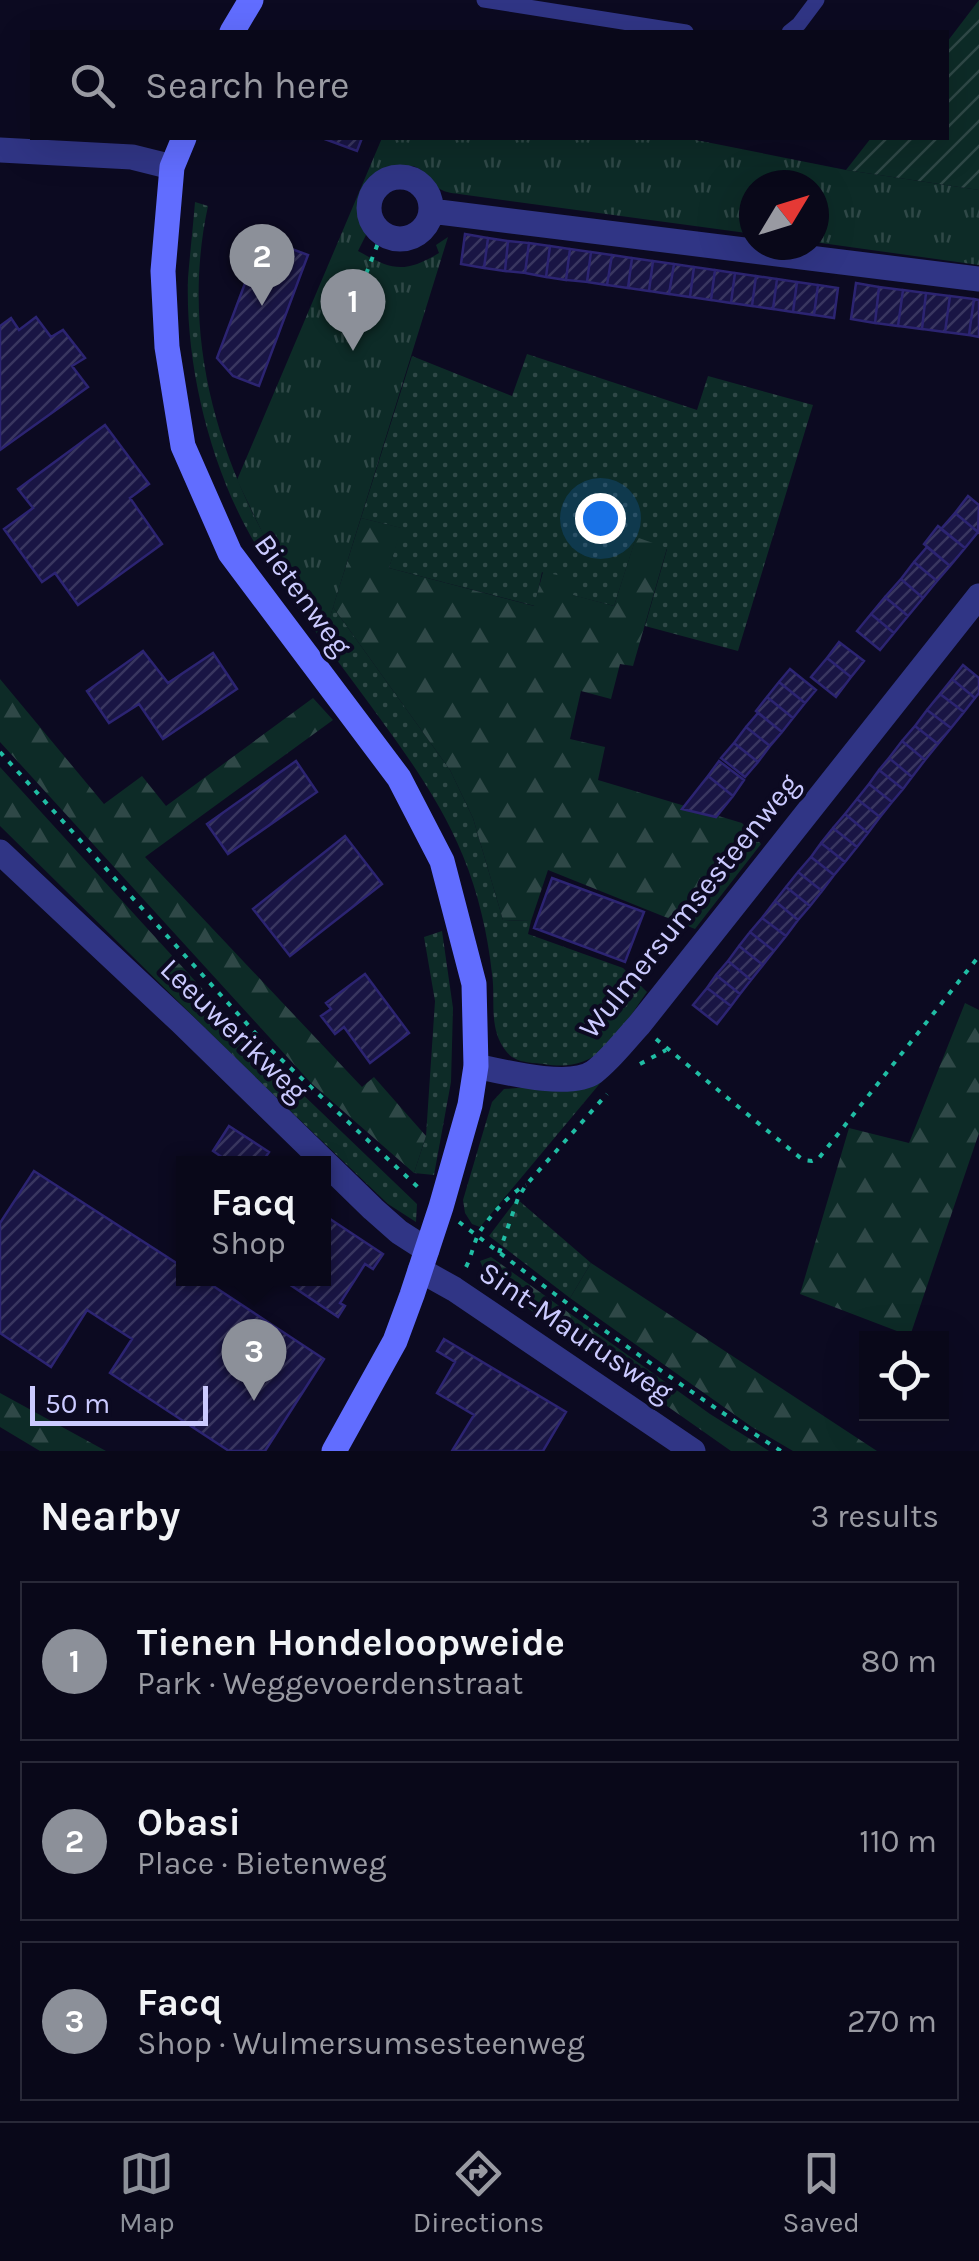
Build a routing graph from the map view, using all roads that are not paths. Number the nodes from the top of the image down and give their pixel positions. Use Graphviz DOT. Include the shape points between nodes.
graph roads {
  1 [pos="251,0"];
  2 [pos="484,0"];
  3 [pos="817,0"];
  4 [pos="233,30"];
  5 [pos="673,30"];
  6 [pos="792,30"];
  7 [pos="183,140"];
  8 [pos="0,150"];
  9 [pos="172,167"];
  10 [pos="431,211"];
  11 [pos="979,280"];
  12 [pos="979,596"];
  13 [pos="0,852"];
  14 [pos="476,1066"];
  15 [pos="319,1156"];
  16 [pos="331,1168"];
  17 [pos="424,1260"];
  18 [pos="334,1451"];
  19 [pos="692,1451"];
  1 -- 4 [label="street"];
  2 -- 5 [label="lane"];
  3 -- 6 [label="lane"];
  7 -- 9 [label="street, Bietenweg"];
  8 -- 9 [label="street" via="132,157"];
  9 -- 14 [label="street, Bietenweg" via="163,271 183,446 230,554 399,778 442,862 474,984"];
  10 -- 10 [label="street" via="423,229 396,239 372,222 369,202 379,184 399,176 426,190"];
  10 -- 11 [label="street"];
  12 -- 14 [label="street, Wulmersumsesteenweg" via="639,1025 593,1073 576,1080"];
  13 -- 15 [label="street, Leeuwerikweg"];
  14 -- 17 [label="street"];
  16 -- 17 [label="street, Leeuwerikweg"];
  17 -- 18 [label="street" via="394,1340"];
  17 -- 19 [label="street, Sint-Maurusweg" via="454,1289"];
}
